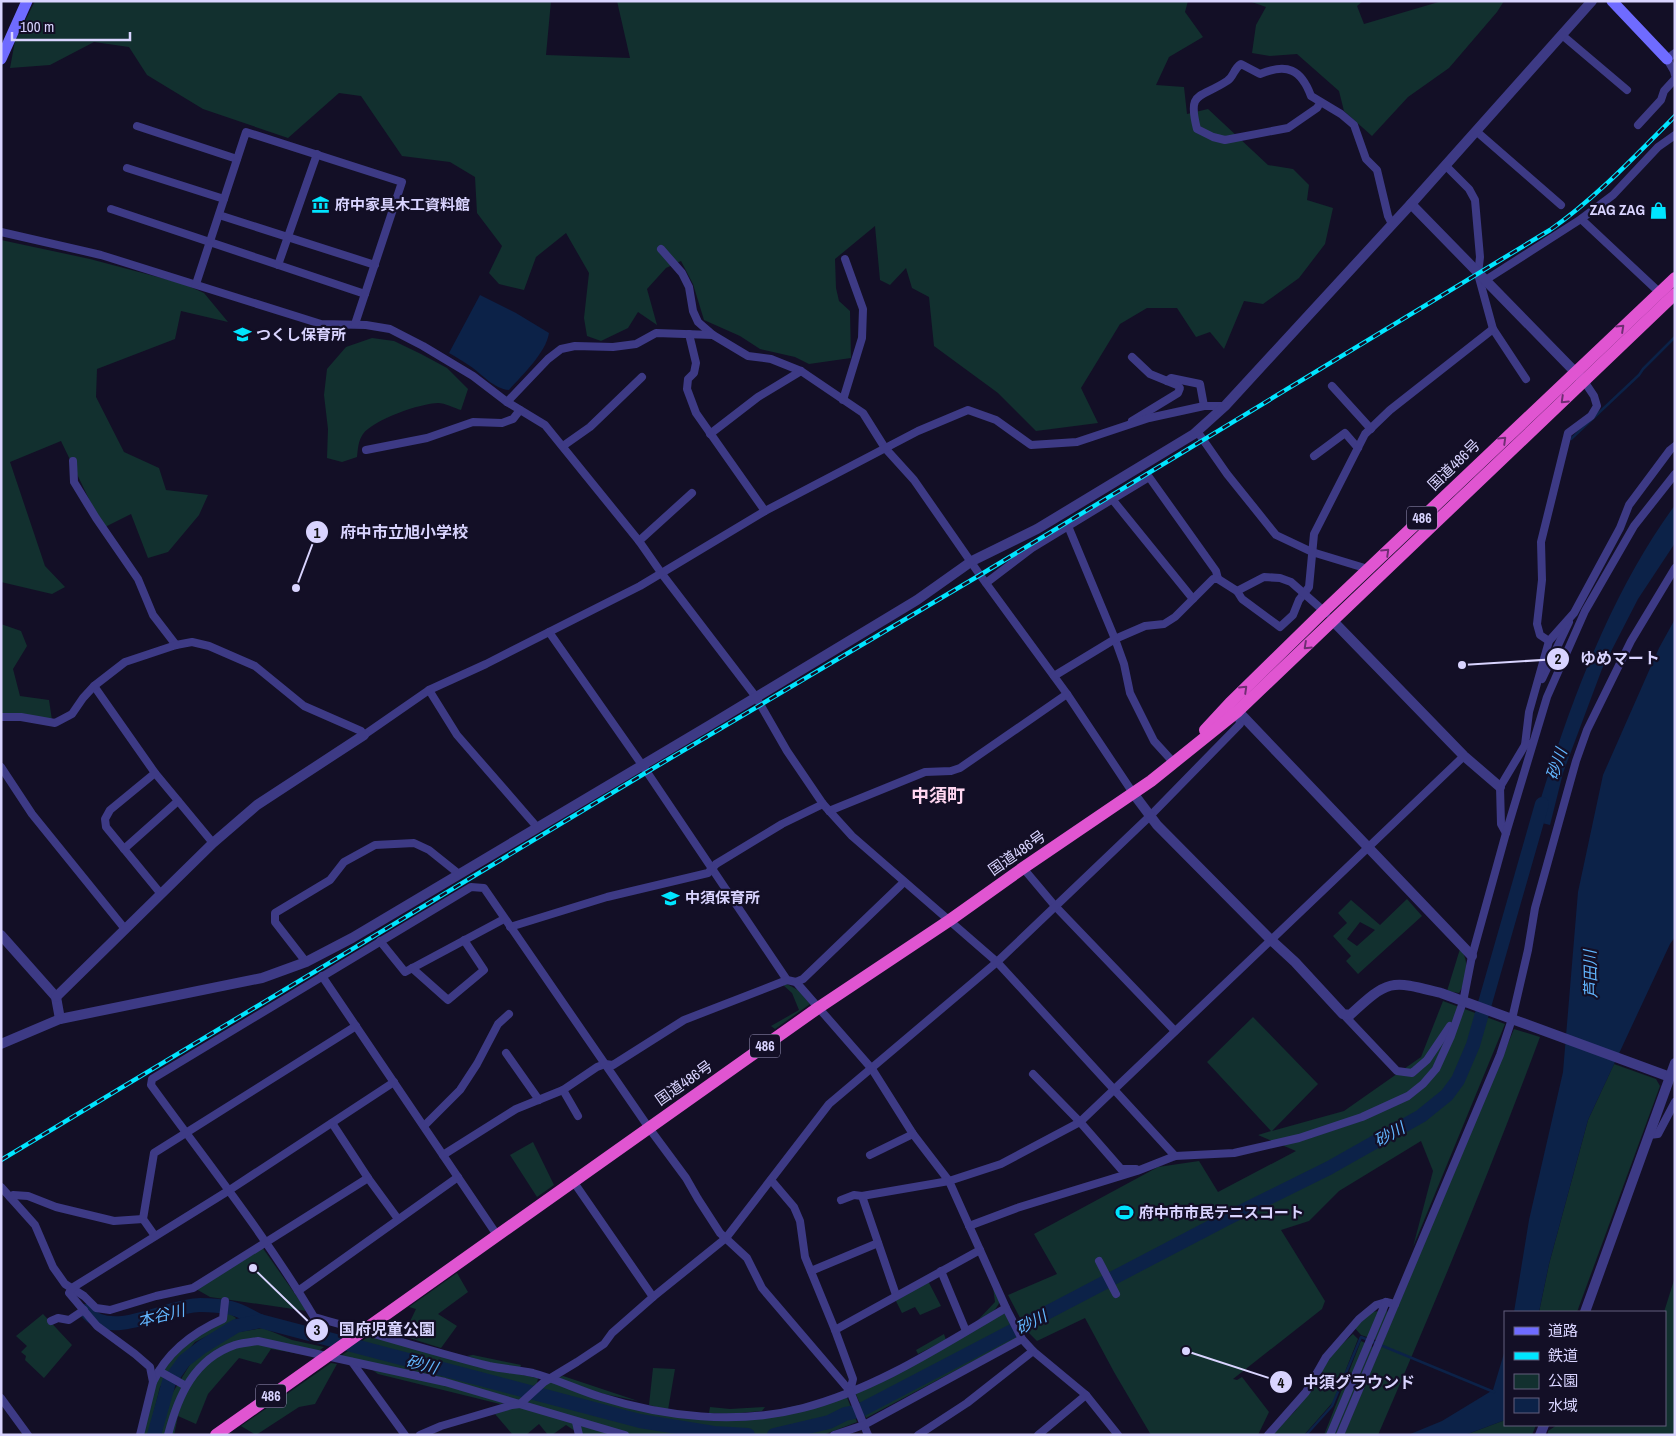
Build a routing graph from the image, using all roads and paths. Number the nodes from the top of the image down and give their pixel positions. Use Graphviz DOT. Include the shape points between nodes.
graph roads {
  1 [pos="27,1"];
  2 [pos="1592,1"];
  3 [pos="1612,1"];
  4 [pos="1562,35"];
  5 [pos="3,53"];
  6 [pos="1671,56"];
  7 [pos="1675,77"];
  8 [pos="1627,90"];
  9 [pos="1320,103"];
  10 [pos="1638,125"];
  11 [pos="137,126"];
  12 [pos="1476,131"];
  13 [pos="1675,135"];
  14 [pos="317,154"];
  15 [pos="237,159"];
  16 [pos="1445,166"];
  17 [pos="127,168"];
  18 [pos="224,199"];
  19 [pos="1411,204"];
  20 [pos="1561,205"];
  21 [pos="111,209"];
  22 [pos="219,215"];
  23 [pos="1581,219"];
  24 [pos="1392,224"];
  25 [pos="1,232"];
  26 [pos="288,237"];
  27 [pos="209,243"];
  28 [pos="660,249"];
  29 [pos="845,259"];
  30 [pos="278,265"];
  31 [pos="374,265"];
  32 [pos="1481,277"];
  33 [pos="1675,278"];
  34 [pos="196,284"];
  35 [pos="365,294"];
  36 [pos="1669,297"];
  37 [pos="355,324"];
  38 [pos="1493,329"];
  39 [pos="689,334"];
  40 [pos="713,335"];
  41 [pos="1132,357"];
  42 [pos="801,371"];
  43 [pos="1575,372"];
  44 [pos="642,377"];
  45 [pos="1526,379"];
  46 [pos="1167,381"];
  47 [pos="1584,381"];
  48 [pos="1332,386"];
  49 [pos="843,400"];
  50 [pos="507,402"];
  51 [pos="1204,406"];
  52 [pos="1225,406"];
  53 [pos="520,410"];
  54 [pos="1127,426"];
  55 [pos="1371,429"];
  56 [pos="1197,431"];
  57 [pos="710,434"];
  58 [pos="563,446"];
  59 [pos="1675,446"];
  60 [pos="885,448"];
  61 [pos="1358,448"];
  62 [pos="366,450"];
  63 [pos="1314,456"];
  64 [pos="73,461"];
  65 [pos="1675,474"];
  66 [pos="692,493"];
  67 [pos="1112,499"];
  68 [pos="765,511"];
  69 [pos="1068,526"];
  70 [pos="639,541"];
  71 [pos="1312,552"];
  72 [pos="972,561"];
  73 [pos="1675,568"];
  74 [pos="1368,569"];
  75 [pos="662,574"];
  76 [pos="1218,578"];
  77 [pos="986,583"];
  78 [pos="1237,591"];
  79 [pos="1304,594"];
  80 [pos="1193,599"];
  81 [pos="1324,611"];
  82 [pos="1574,614"];
  83 [pos="1334,621"];
  84 [pos="549,632"];
  85 [pos="1115,639"];
  86 [pos="1549,641"];
  87 [pos="176,645"];
  88 [pos="1054,676"];
  89 [pos="94,686"];
  90 [pos="430,690"];
  91 [pos="1067,694"];
  92 [pos="756,697"];
  93 [pos="1234,707"];
  94 [pos="1529,712"];
  95 [pos="1,717"];
  96 [pos="364,735"];
  97 [pos="1529,744"];
  98 [pos="1464,756"];
  99 [pos="1174,763"];
  100 [pos="642,766"];
  101 [pos="1,767"];
  102 [pos="155,773"];
  103 [pos="1500,787"];
  104 [pos="1133,793"];
  105 [pos="178,801"];
  106 [pos="823,804"];
  107 [pos="829,810"];
  108 [pos="1150,816"];
  109 [pos="537,827"];
  110 [pos="1506,833"];
  111 [pos="213,843"];
  112 [pos="124,848"];
  113 [pos="1367,848"];
  114 [pos="1023,868"];
  115 [pos="712,869"];
  116 [pos="459,874"];
  117 [pos="904,882"];
  118 [pos="162,894"];
  119 [pos="1055,906"];
  120 [pos="504,919"];
  121 [pos="950,920"];
  122 [pos="510,927"];
  123 [pos="125,929"];
  124 [pos="1,935"];
  125 [pos="464,940"];
  126 [pos="1271,940"];
  127 [pos="380,941"];
  128 [pos="1472,956"];
  129 [pos="306,962"];
  130 [pos="997,962"];
  131 [pos="412,968"];
  132 [pos="322,976"];
  133 [pos="787,980"];
  134 [pos="796,982"];
  135 [pos="56,997"];
  136 [pos="1467,1003"];
  137 [pos="818,1008"];
  138 [pos="509,1014"];
  139 [pos="1343,1014"];
  140 [pos="60,1019"];
  141 [pos="1512,1019"];
  142 [pos="356,1026"];
  143 [pos="1175,1031"];
  144 [pos="1,1044"];
  145 [pos="506,1053"];
  146 [pos="604,1064"];
  147 [pos="1675,1064"];
  148 [pos="872,1069"];
  149 [pos="1033,1074"];
  150 [pos="1667,1076"];
  151 [pos="394,1082"];
  152 [pos="563,1090"];
  153 [pos="1114,1090"];
  154 [pos="539,1100"];
  155 [pos="1675,1102"];
  156 [pos="578,1116"];
  157 [pos="1080,1122"];
  158 [pos="332,1123"];
  159 [pos="424,1126"];
  160 [pos="649,1128"];
  161 [pos="186,1133"];
  162 [pos="913,1134"];
  163 [pos="1649,1135"];
  164 [pos="443,1155"];
  165 [pos="870,1155"];
  166 [pos="1175,1156"];
  167 [pos="1137,1171"];
  168 [pos="458,1177"];
  169 [pos="368,1178"];
  170 [pos="771,1180"];
  171 [pos="573,1181"];
  172 [pos="949,1181"];
  173 [pos="1,1187"];
  174 [pos="228,1191"];
  175 [pos="862,1196"];
  176 [pos="10,1197"];
  177 [pos="841,1200"];
  178 [pos="143,1219"];
  179 [pos="398,1220"];
  180 [pos="969,1226"];
  181 [pos="497,1235"];
  182 [pos="155,1236"];
  183 [pos="726,1238"];
  184 [pos="264,1242"];
  185 [pos="878,1243"];
  186 [pos="980,1250"];
  187 [pos="1099,1261"];
  188 [pos="811,1271"];
  189 [pos="941,1271"];
  190 [pos="72,1288"];
  191 [pos="298,1291"];
  192 [pos="1116,1294"];
  193 [pos="896,1295"];
  194 [pos="653,1297"];
  195 [pos="225,1301"];
  196 [pos="1386,1302"];
  197 [pos="1395,1304"];
  198 [pos="1006,1308"];
  199 [pos="84,1310"];
  200 [pos="1585,1311"];
  201 [pos="51,1321"];
  202 [pos="835,1330"];
  203 [pos="966,1331"];
  204 [pos="361,1332"];
  205 [pos="1022,1340"];
  206 [pos="1033,1352"];
  207 [pos="326,1357"];
  208 [pos="352,1362"];
  209 [pos="158,1371"];
  210 [pos="546,1380"];
  211 [pos="153,1382"];
  212 [pos="186,1386"];
  213 [pos="850,1391"];
  214 [pos="1086,1395"];
  215 [pos="1,1398"];
  216 [pos="520,1404"];
  217 [pos="576,1422"];
  218 [pos="862,1423"];
  219 [pos="26,1432"];
  220 [pos="16,1435"];
  221 [pos="140,1435"];
  222 [pos="168,1435"];
  223 [pos="216,1435"];
  224 [pos="405,1435"];
  225 [pos="420,1435"];
  226 [pos="579,1435"];
  227 [pos="625,1435"];
  228 [pos="834,1435"];
  229 [pos="868,1435"];
  230 [pos="918,1435"];
  231 [pos="1038,1435"];
  232 [pos="1118,1435"];
  233 [pos="1268,1435"];
  234 [pos="1330,1435"];
  235 [pos="1340,1435"];
  1 -- 5 [label="main road"];
  2 -- 4 [label="street"];
  3 -- 6 [label="main road"];
  4 -- 8 [label="street"];
  4 -- 12 [label="street"];
  6 -- 7 [label="street"];
  7 -- 10 [label="street" via="1661,100"];
  9 -- 9 [label="street" via="1311,96 1298,73 1286,68 1260,74 1241,64 1229,80 1195,100 1192,110 1197,129 1213,138 1225,140 1288,128"];
  9 -- 24 [label="street" via="1341,114 1354,126 1366,159 1377,170"];
  11 -- 15 [label="street"];
  12 -- 16 [label="street"];
  12 -- 20 [label="street"];
  13 -- 23 [label="street" via="1658,147 1613,195"];
  14 -- 15 [label="street" via="246,132"];
  14 -- 26 [label="street"];
  14 -- 31 [label="street" via="402,182"];
  15 -- 18 [label="street"];
  16 -- 19 [label="street"];
  16 -- 32 [label="street" via="1469,189 1475,200"];
  17 -- 18 [label="street"];
  18 -- 22 [label="street"];
  19 -- 24 [label="street"];
  19 -- 32 [label="street"];
  21 -- 27 [label="street"];
  22 -- 26 [label="street"];
  22 -- 27 [label="street"];
  23 -- 32 [label="street"];
  23 -- 36 [label="street"];
  24 -- 52 [label="street"];
  25 -- 34 [label="street" via="101,255"];
  26 -- 30 [label="street"];
  26 -- 31 [label="street"];
  27 -- 30 [label="street"];
  27 -- 34 [label="street"];
  28 -- 40 [label="street" via="682,273 698,322"];
  29 -- 49 [label="street" via="863,309 862,338"];
  30 -- 35 [label="street"];
  31 -- 35 [label="street"];
  32 -- 38 [label="street"];
  32 -- 43 [label="street"];
  33 -- 36 [label="highway, 国道486号 / 486"];
  34 -- 37 [label="street" via="321,324"];
  35 -- 37 [label="street"];
  43 -- 36 [label="highway, 国道486号 / 486, one-way"];
  36 -- 47 [label="highway, 国道486号 / 486"];
  37 -- 50 [label="street" via="390,329 473,376"];
  38 -- 45 [label="street"];
  38 -- 55 [label="street" via="1390,410"];
  39 -- 40 [label="street"];
  39 -- 50 [label="street" via="656,333 636,344 613,348 575,346 561,349"];
  39 -- 57 [label="street" via="696,363 694,373 688,379 688,388 696,413"];
  40 -- 42 [label="street" via="748,356"];
  41 -- 46 [label="street" via="1150,374"];
  42 -- 49 [label="street"];
  42 -- 57 [label="street"];
  43 -- 47 [label="street"];
  74 -- 43 [label="highway, 国道486号 / 486, one-way"];
  44 -- 58 [label="street" via="590,427"];
  46 -- 51 [label="street" via="1171,378 1200,384"];
  46 -- 54 [label="street" via="1180,388 1178,393"];
  47 -- 83 [label="highway, 国道486号 / 486, one-way"];
  47 -- 86 [label="street" via="1597,406 1591,416 1568,433 1541,542 1542,580 1537,624 1540,634"];
  48 -- 55 [label="street"];
  49 -- 60 [label="street" via="863,413"];
  50 -- 53 [label="street"];
  51 -- 52 [label="street"];
  51 -- 54 [label="street"];
  52 -- 56 [label="street"];
  53 -- 58 [label="street" via="545,425"];
  53 -- 62 [label="street" via="502,423 473,422 427,438"];
  54 -- 60 [label="street" via="1077,442 1031,445 996,420 968,410"];
  55 -- 61 [label="street"];
  56 -- 71 [label="street" via="1276,535"];
  56 -- 72 [label="street" via="1037,529"];
  57 -- 68 [label="street"];
  58 -- 70 [label="street"];
  59 -- 82 [label="street" via="1630,505"];
  60 -- 68 [label="street"];
  60 -- 72 [label="street" via="914,480"];
  61 -- 63 [label="street" via="1345,434"];
  61 -- 71 [label="street" via="1314,534"];
  64 -- 87 [label="street" via="74,482 138,579 153,615"];
  65 -- 97 [label="street" via="1634,526 1585,611"];
  66 -- 70 [label="street"];
  67 -- 69 [label="street"];
  67 -- 76 [label="street" via="1149,477"];
  67 -- 80 [label="street"];
  68 -- 75 [label="street"];
  69 -- 77 [label="street"];
  69 -- 85 [label="street"];
  70 -- 75 [label="street"];
  71 -- 74 [label="street"];
  71 -- 79 [label="street" via="1309,587"];
  72 -- 77 [label="street"];
  72 -- 92 [label="street" via="917,600"];
  73 -- 141 [label="street" via="1631,641 1576,762 1535,908"];
  74 -- 81 [label="highway, 国道486号 / 486"];
  75 -- 84 [label="street"];
  75 -- 92 [label="street"];
  76 -- 78 [label="street"];
  76 -- 80 [label="street" via="1213,578"];
  77 -- 88 [label="street"];
  78 -- 79 [label="street" via="1264,577 1291,582"];
  78 -- 79 [label="street" via="1242,599 1280,627 1293,615"];
  79 -- 81 [label="street"];
  80 -- 85 [label="street" via="1164,624 1145,626"];
  81 -- 83 [label="street"];
  93 -- 81 [label="highway, 国道486号 / 486, one-way"];
  82 -- 86 [label="street"];
  82 -- 94 [label="street"];
  83 -- 93 [label="highway, 国道486号 / 486, one-way"];
  83 -- 98 [label="street"];
  84 -- 90 [label="street"];
  84 -- 100 [label="street"];
  85 -- 88 [label="street"];
  85 -- 99 [label="street" via="1130,692 1154,741"];
  86 -- 94 [label="street"];
  87 -- 89 [label="street" via="126,662"];
  87 -- 96 [label="street" via="192,642 209,646 254,666 304,706"];
  88 -- 91 [label="street"];
  89 -- 95 [label="street" via="72,714 55,723"];
  89 -- 102 [label="street"];
  90 -- 96 [label="street"];
  90 -- 109 [label="street" via="457,735"];
  91 -- 104 [label="street"];
  91 -- 107 [label="street" via="960,768 926,772"];
  92 -- 100 [label="street"];
  92 -- 106 [label="street"];
  93 -- 99 [label="highway, 国道486号 / 486"];
  93 -- 108 [label="street" via="1240,724"];
  93 -- 113 [label="street"];
  94 -- 97 [label="street"];
  96 -- 111 [label="street" via="257,805"];
  97 -- 103 [label="street"];
  97 -- 110 [label="street"];
  98 -- 103 [label="street"];
  98 -- 113 [label="street"];
  99 -- 104 [label="highway, 国道486号 / 486"];
  100 -- 109 [label="street"];
  100 -- 115 [label="street"];
  101 -- 123 [label="street" via="32,814"];
  102 -- 105 [label="street"];
  102 -- 112 [label="street" via="110,810 105,819 106,827"];
  103 -- 110 [label="street" via="1501,824"];
  104 -- 108 [label="street"];
  104 -- 114 [label="highway, 国道486号 / 486"];
  105 -- 111 [label="street"];
  105 -- 112 [label="street"];
  106 -- 107 [label="street"];
  106 -- 115 [label="street" via="782,824"];
  107 -- 117 [label="street" via="852,836"];
  108 -- 119 [label="street"];
  108 -- 126 [label="street"];
  109 -- 116 [label="street"];
  110 -- 128 [label="street"];
  111 -- 118 [label="street"];
  112 -- 118 [label="street"];
  113 -- 126 [label="street"];
  113 -- 128 [label="street"];
  114 -- 119 [label="street"];
  114 -- 121 [label="highway, 国道486号 / 486"];
  115 -- 122 [label="street" via="708,873 607,897"];
  115 -- 133 [label="street"];
  116 -- 129 [label="street"];
  116 -- 129 [label="street" via="429,850 414,843 375,845 344,862 330,880 275,913 275,922"];
  117 -- 121 [label="street"];
  117 -- 134 [label="street" via="803,979"];
  118 -- 123 [label="street"];
  119 -- 130 [label="street"];
  119 -- 143 [label="street"];
  120 -- 122 [label="street"];
  120 -- 125 [label="street"];
  120 -- 127 [label="street" via="484,888 471,887"];
  121 -- 130 [label="street"];
  121 -- 137 [label="highway, 国道486号 / 486"];
  122 -- 146 [label="street"];
  123 -- 135 [label="street"];
  124 -- 135 [label="street"];
  125 -- 131 [label="street"];
  125 -- 131 [label="street" via="484,970 448,1000"];
  126 -- 139 [label="street"];
  126 -- 143 [label="street"];
  127 -- 131 [label="street" via="405,972"];
  127 -- 132 [label="street"];
  128 -- 136 [label="street"];
  129 -- 140 [label="street" via="262,978"];
  130 -- 148 [label="street"];
  130 -- 153 [label="street"];
  132 -- 142 [label="street"];
  132 -- 161 [label="street" via="152,1079 151,1085"];
  133 -- 134 [label="street"];
  133 -- 146 [label="street" via="684,1020 614,1065"];
  134 -- 137 [label="street"];
  135 -- 140 [label="street"];
  136 -- 139 [label="street" via="1405,984 1387,986 1374,993 1350,1015"];
  136 -- 139 [label="street" via="1427,1060 1412,1073 1397,1071"];
  136 -- 141 [label="street"];
  136 -- 166 [label="street" via="1436,1069 1408,1096 1362,1118 1299,1138 1234,1153"];
  137 -- 148 [label="street"];
  137 -- 160 [label="highway, 国道486号 / 486"];
  138 -- 159 [label="street" via="498,1024 478,1064 460,1090"];
  140 -- 144 [label="street"];
  141 -- 150 [label="street"];
  141 -- 197 [label="street" via="1500,1055"];
  142 -- 151 [label="street"];
  142 -- 161 [label="street"];
  143 -- 153 [label="street"];
  145 -- 154 [label="street"];
  146 -- 152 [label="street"];
  146 -- 160 [label="street"];
  147 -- 150 [label="street"];
  148 -- 162 [label="street"];
  148 -- 170 [label="street" via="829,1104"];
  149 -- 157 [label="street"];
  150 -- 163 [label="street"];
  151 -- 158 [label="street"];
  151 -- 159 [label="street"];
  152 -- 154 [label="street"];
  152 -- 156 [label="street"];
  153 -- 157 [label="street"];
  153 -- 166 [label="street"];
  154 -- 164 [label="street" via="516,1109"];
  155 -- 163 [label="street" via="1658,1134"];
  157 -- 167 [label="street" via="1120,1169 1135,1168"];
  157 -- 172 [label="street" via="1001,1164"];
  158 -- 169 [label="street"];
  158 -- 174 [label="street"];
  159 -- 164 [label="street"];
  160 -- 171 [label="highway, 国道486号 / 486"];
  160 -- 183 [label="street"];
  161 -- 174 [label="street"];
  161 -- 178 [label="street" via="154,1153"];
  162 -- 165 [label="street"];
  162 -- 172 [label="street"];
  163 -- 200 [label="street"];
  164 -- 168 [label="street"];
  166 -- 167 [label="street"];
  167 -- 180 [label="street"];
  168 -- 179 [label="street"];
  168 -- 181 [label="street"];
  169 -- 179 [label="street"];
  169 -- 184 [label="street"];
  170 -- 183 [label="street"];
  170 -- 188 [label="street" via="794,1207"];
  171 -- 181 [label="highway, 国道486号 / 486"];
  171 -- 194 [label="street"];
  172 -- 175 [label="street"];
  172 -- 180 [label="street"];
  173 -- 176 [label="street"];
  174 -- 182 [label="street"];
  174 -- 184 [label="street"];
  175 -- 177 [label="street"];
  175 -- 185 [label="street"];
  176 -- 178 [label="street" via="28,1196 56,1207 114,1221"];
  176 -- 190 [label="street" via="35,1225 53,1267 65,1284"];
  178 -- 182 [label="street"];
  179 -- 191 [label="street"];
  180 -- 186 [label="street"];
  181 -- 204 [label="highway, 国道486号 / 486"];
  182 -- 190 [label="street"];
  183 -- 194 [label="street"];
  183 -- 213 [label="street" via="747,1258 762,1288"];
  184 -- 190 [label="street" via="193,1288 110,1310 96,1308"];
  184 -- 191 [label="street"];
  185 -- 188 [label="street"];
  185 -- 193 [label="street"];
  186 -- 189 [label="street"];
  186 -- 198 [label="street"];
  187 -- 192 [label="street"];
  188 -- 202 [label="street"];
  189 -- 193 [label="street"];
  189 -- 203 [label="street"];
  190 -- 199 [label="street" via="69,1293"];
  191 -- 204 [label="street" via="314,1317"];
  193 -- 202 [label="street"];
  194 -- 210 [label="street" via="604,1344"];
  195 -- 209 [label="street" via="223,1319 202,1328"];
  196 -- 197 [label="street"];
  196 -- 233 [label="street" via="1359,1319 1326,1357 1306,1392"];
  196 -- 234 [label="street"];
  197 -- 235 [label="street"];
  198 -- 203 [label="street"];
  198 -- 205 [label="street"];
  199 -- 201 [label="street" via="69,1320 58,1318"];
  199 -- 211 [label="street" via="97,1326 150,1368"];
  202 -- 213 [label="street" via="853,1379"];
  203 -- 213 [label="street" via="895,1371"];
  204 -- 207 [label="highway, 国道486号 / 486"];
  204 -- 210 [label="street" via="490,1366 534,1374"];
  205 -- 206 [label="street"];
  205 -- 218 [label="street"];
  206 -- 214 [label="street"];
  206 -- 230 [label="street" via="967,1403"];
  207 -- 208 [label="street"];
  207 -- 212 [label="street" via="258,1341 236,1345 201,1366"];
  207 -- 223 [label="highway, 国道486号 / 486"];
  208 -- 216 [label="street" via="445,1382"];
  208 -- 224 [label="street"];
  209 -- 211 [label="street"];
  209 -- 212 [label="street"];
  210 -- 213 [label="street" via="652,1410 724,1418 801,1408"];
  210 -- 216 [label="street"];
  211 -- 221 [label="street"];
  212 -- 222 [label="street"];
  213 -- 218 [label="street"];
  214 -- 231 [label="street"];
  214 -- 232 [label="street"];
  215 -- 219 [label="street"];
  216 -- 217 [label="street"];
  216 -- 225 [label="street" via="450,1423"];
  217 -- 226 [label="street"];
  217 -- 227 [label="street"];
  218 -- 228 [label="street"];
  218 -- 229 [label="street"];
  219 -- 220 [label="street"];
}
